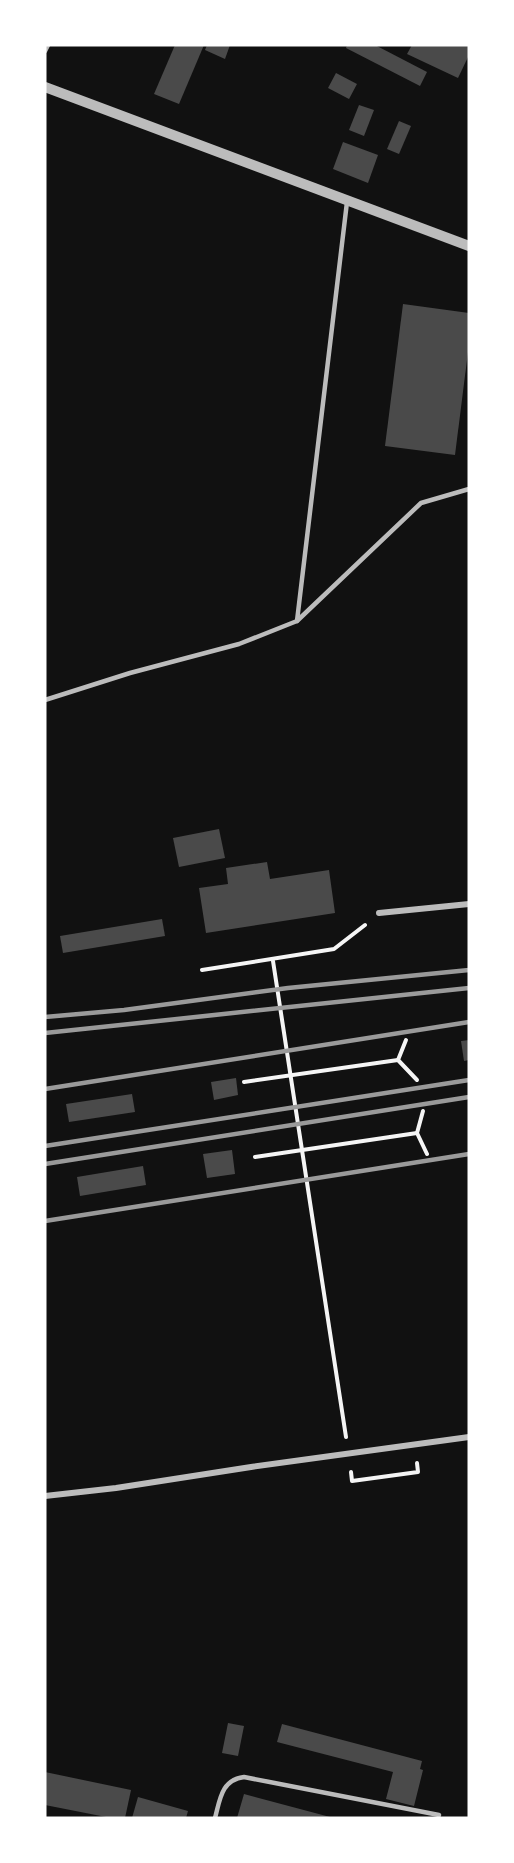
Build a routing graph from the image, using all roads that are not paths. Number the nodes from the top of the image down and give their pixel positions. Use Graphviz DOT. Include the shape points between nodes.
graph roads {
  1 [pos="48,45"];
  2 [pos="45,51"];
  3 [pos="45,87"];
  4 [pos="348,199"];
  5 [pos="469,246"];
  6 [pos="469,489"];
  7 [pos="297,621"];
  8 [pos="45,700"];
  9 [pos="469,904"];
  10 [pos="379,913"];
  11 [pos="469,1437"];
  12 [pos="45,1496"];
  13 [pos="439,1815"];
  14 [pos="215,1818"];
  1 -- 2 [label="lane"];
  3 -- 4 [label="street"];
  4 -- 5 [label="street"];
  4 -- 7 [label="lane"];
  6 -- 7 [label="lane" via="422,503"];
  7 -- 8 [label="lane" via="239,644"];
  9 -- 10 [label="street"];
  11 -- 12 [label="street"];
  13 -- 14 [label="lane" via="243,1777 229,1781"];
}
